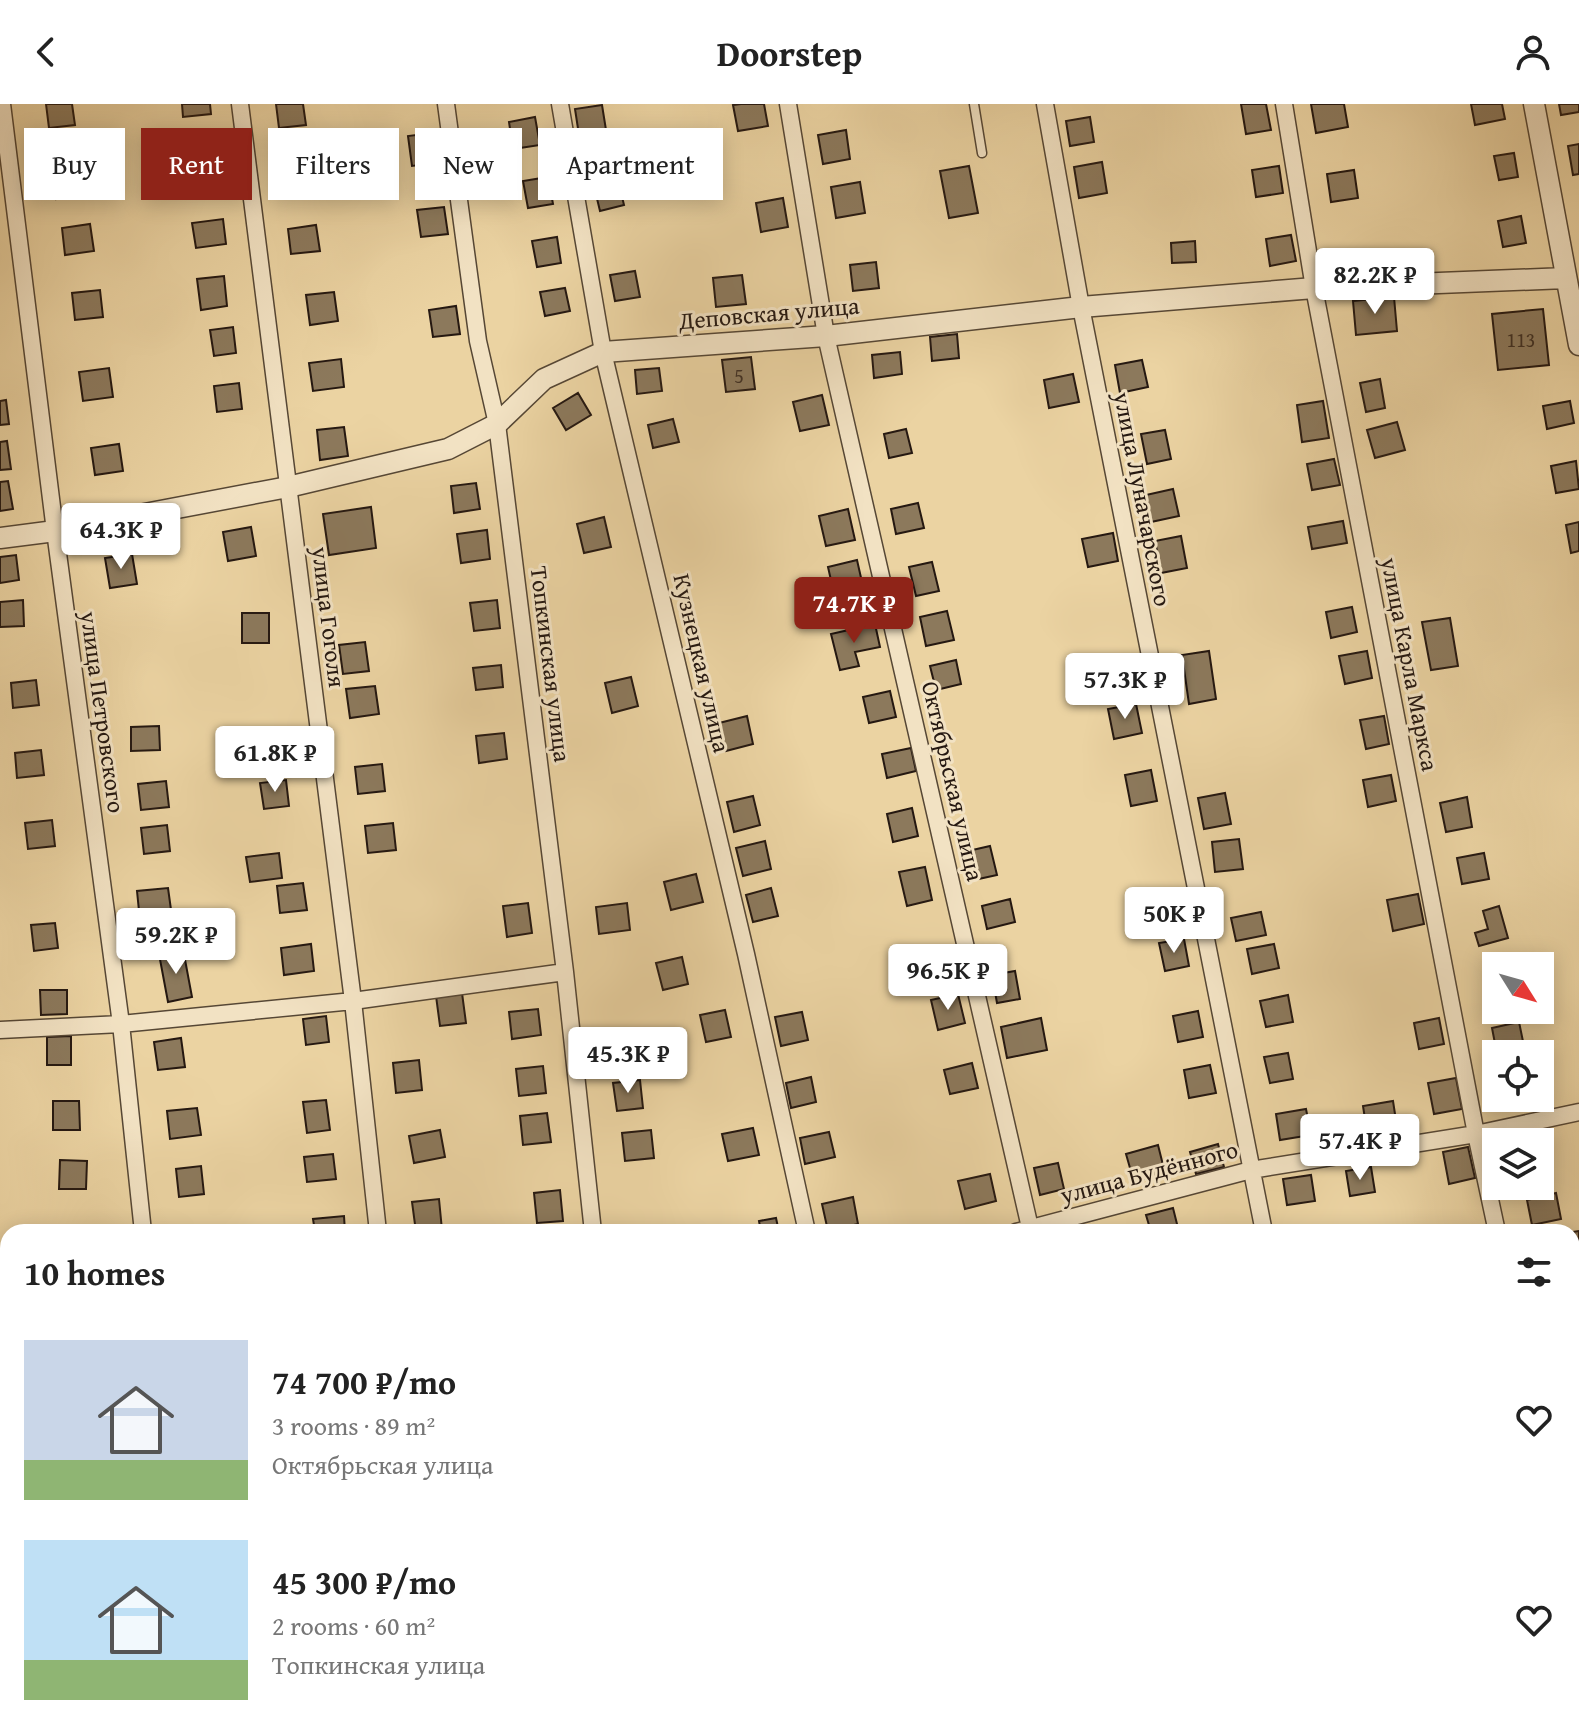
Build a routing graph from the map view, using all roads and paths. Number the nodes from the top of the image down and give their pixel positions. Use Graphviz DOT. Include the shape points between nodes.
graph roads {
  1 [pos="2,104"];
  2 [pos="240,104"];
  3 [pos="446,104"];
  4 [pos="560,104"];
  5 [pos="788,104"];
  6 [pos="974,104"];
  7 [pos="1045,104"];
  8 [pos="1284,104"];
  9 [pos="1534,104"];
  10 [pos="982,153"];
  11 [pos="1572,278"];
  12 [pos="1314,288"];
  13 [pos="1081,307"];
  14 [pos="826,336"];
  15 [pos="1579,345"];
  16 [pos="603,352"];
  17 [pos="497,424"];
  18 [pos="288,487"];
  19 [pos="55,531"];
  20 [pos="0,538"];
  21 [pos="565,972"];
  22 [pos="353,1001"];
  23 [pos="121,1024"];
  24 [pos="0,1030"];
  25 [pos="1579,1112"];
  26 [pos="1476,1134"];
  27 [pos="1251,1170"];
  28 [pos="142,1224"];
  29 [pos="377,1224"];
  30 [pos="592,1224"];
  31 [pos="805,1224"];
  32 [pos="1024,1224"];
  33 [pos="1052,1224"];
  34 [pos="1262,1224"];
  35 [pos="1495,1224"];
  1 -- 19 [label="street, улица Петровского"];
  2 -- 18 [label="street, улица Гоголя"];
  3 -- 17 [label="street, Топкинская улица" via="478,341"];
  4 -- 16 [label="street, Кузнецкая улица"];
  5 -- 14 [label="street, Октябрьская улица"];
  6 -- 10 [label="lane"];
  7 -- 13 [label="street, улица Луначарского"];
  8 -- 12 [label="street, улица Карла Маркса"];
  9 -- 11 [label="street"];
  11 -- 12 [label="street, Деповская улица"];
  11 -- 15 [label="street"];
  12 -- 13 [label="street, Деповская улица"];
  12 -- 26 [label="street, улица Карла Маркса"];
  13 -- 14 [label="street, Деповская улица"];
  13 -- 27 [label="street, улица Луначарского"];
  14 -- 16 [label="street, Деповская улица"];
  14 -- 32 [label="street, Октябрьская улица"];
  16 -- 17 [label="street, Деповская улица" via="544,379"];
  16 -- 31 [label="street, Кузнецкая улица"];
  17 -- 18 [label="street, Деповская улица" via="448,449"];
  17 -- 21 [label="street, Топкинская улица"];
  18 -- 19 [label="street, Деповская улица"];
  18 -- 22 [label="street, улица Гоголя"];
  19 -- 20 [label="street, Деповская улица"];
  19 -- 23 [label="street, улица Петровского"];
  21 -- 22 [label="street"];
  21 -- 30 [label="street, Топкинская улица"];
  22 -- 23 [label="street"];
  22 -- 29 [label="street, улица Гоголя"];
  23 -- 24 [label="street"];
  23 -- 28 [label="street, улица Петровского"];
  25 -- 26 [label="street, улица Будённого"];
  26 -- 27 [label="street, улица Будённого"];
  26 -- 35 [label="street, улица Карла Маркса"];
  27 -- 33 [label="street, улица Будённого"];
  27 -- 34 [label="street, улица Луначарского"];
}
